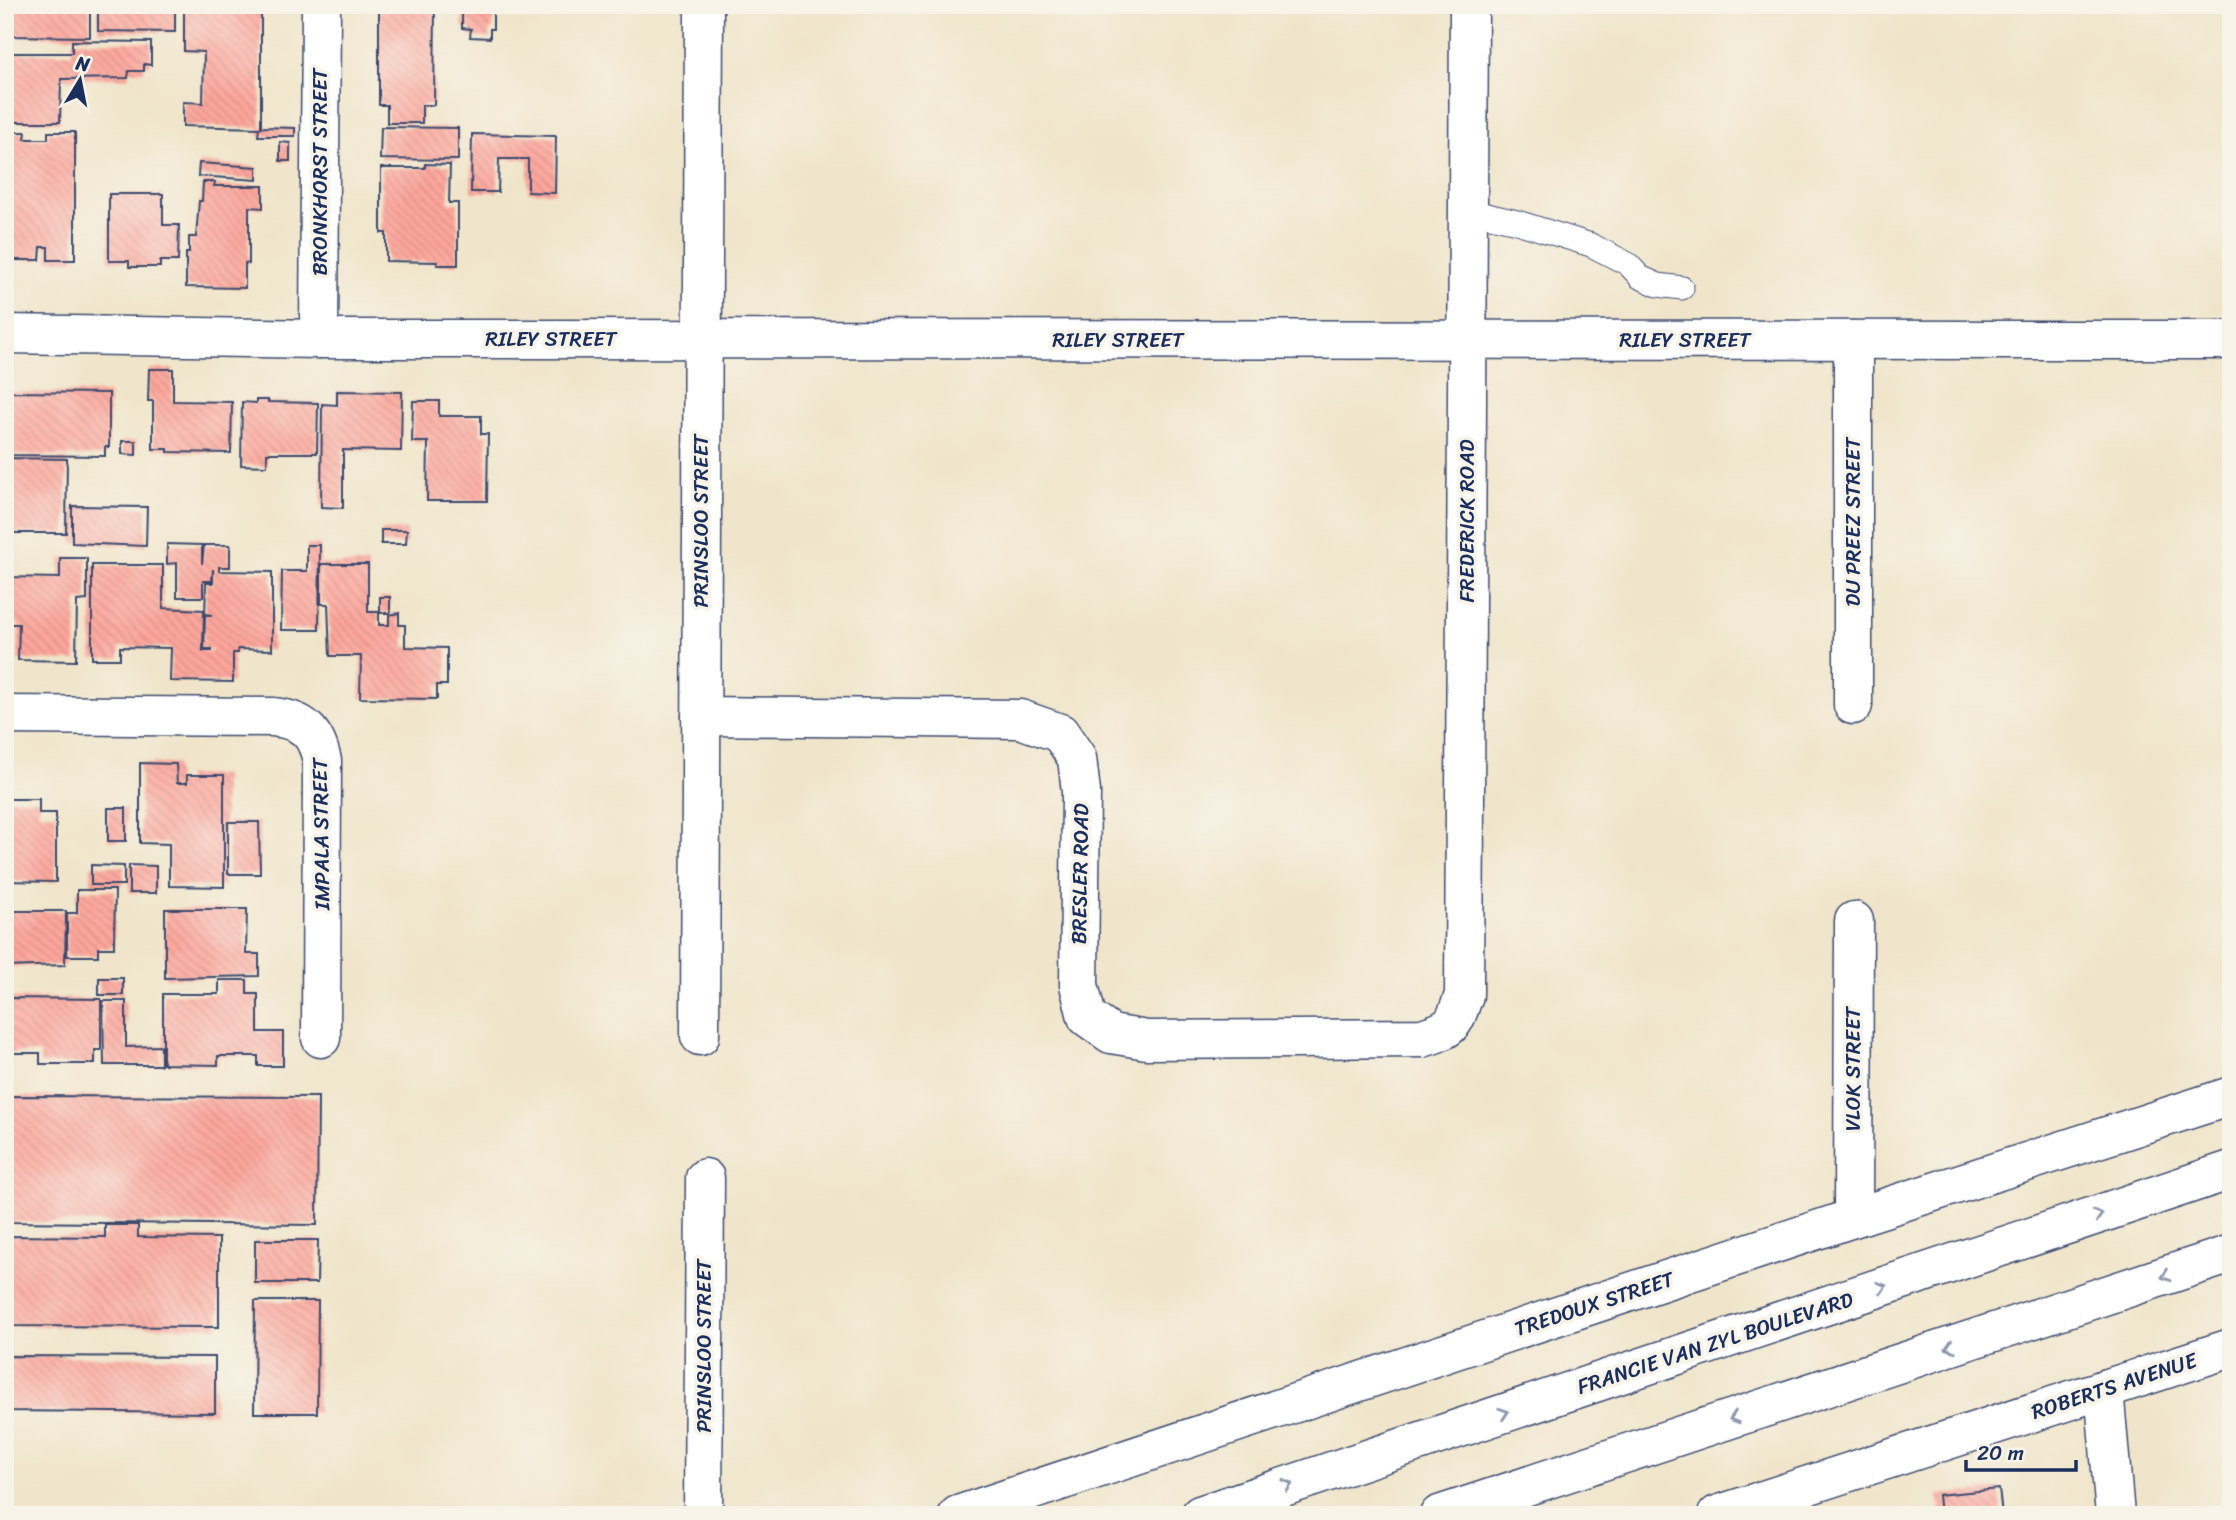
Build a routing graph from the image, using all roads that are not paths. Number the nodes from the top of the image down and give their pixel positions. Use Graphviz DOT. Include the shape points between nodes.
graph roads {
  1 [pos="321,5"];
  2 [pos="704,5"];
  3 [pos="1469,5"];
  4 [pos="1469,211"];
  5 [pos="1682,288"];
  6 [pos="5,334"];
  7 [pos="702,338"];
  8 [pos="319,339"];
  9 [pos="1853,340"];
  10 [pos="2231,340"];
  11 [pos="1468,341"];
  12 [pos="1853,705"];
  13 [pos="5,715"];
  14 [pos="701,716"];
  15 [pos="1854,921"];
  16 [pos="1445,1031"];
  17 [pos="700,1036"];
  18 [pos="321,1038"];
  19 [pos="2231,1096"];
  20 [pos="2231,1170"];
  21 [pos="705,1178"];
  22 [pos="1853,1218"];
  23 [pos="2231,1254"];
  24 [pos="2231,1348"];
  25 [pos="2104,1389"];
  26 [pos="704,1515"];
  27 [pos="958,1515"];
  28 [pos="1200,1515"];
  29 [pos="1439,1515"];
  30 [pos="1717,1515"];
  31 [pos="2115,1515"];
  1 -- 8 [label="street, BRONKHORST STREET"];
  2 -- 7 [label="street, PRINSLOO STREET"];
  3 -- 4 [label="street, FREDERICK ROAD"];
  4 -- 5 [label="lane" via="1591,245 1628,264 1640,277"];
  4 -- 11 [label="street, FREDERICK ROAD"];
  6 -- 8 [label="street, RILEY STREET"];
  7 -- 8 [label="street, RILEY STREET"];
  7 -- 11 [label="street, RILEY STREET"];
  7 -- 14 [label="street, PRINSLOO STREET"];
  9 -- 10 [label="street, RILEY STREET"];
  9 -- 11 [label="street, RILEY STREET"];
  9 -- 12 [label="street, DU PREEZ STREET"];
  11 -- 16 [label="street, FREDERICK ROAD" via="1464,995"];
  13 -- 18 [label="street, IMPALA STREET" via="273,717 292,719 309,731 322,761"];
  14 -- 16 [label="street, BRESLER ROAD" via="1020,719 1060,733 1077,758 1081,792 1079,985 1087,1017 1111,1034 1147,1040 1422,1038"];
  14 -- 17 [label="street, PRINSLOO STREET"];
  15 -- 22 [label="street, VLOK STREET"];
  19 -- 22 [label="street, TREDOUX STREET"];
  28 -- 20 [label="street, FRANCIE VAN ZYL BOULEVARD, one-way"];
  21 -- 26 [label="street, PRINSLOO STREET"];
  22 -- 27 [label="street, TREDOUX STREET"];
  23 -- 29 [label="street, one-way"];
  24 -- 25 [label="street, ROBERTS AVENUE"];
  25 -- 30 [label="street, ROBERTS AVENUE"];
  25 -- 31 [label="street"];
}
